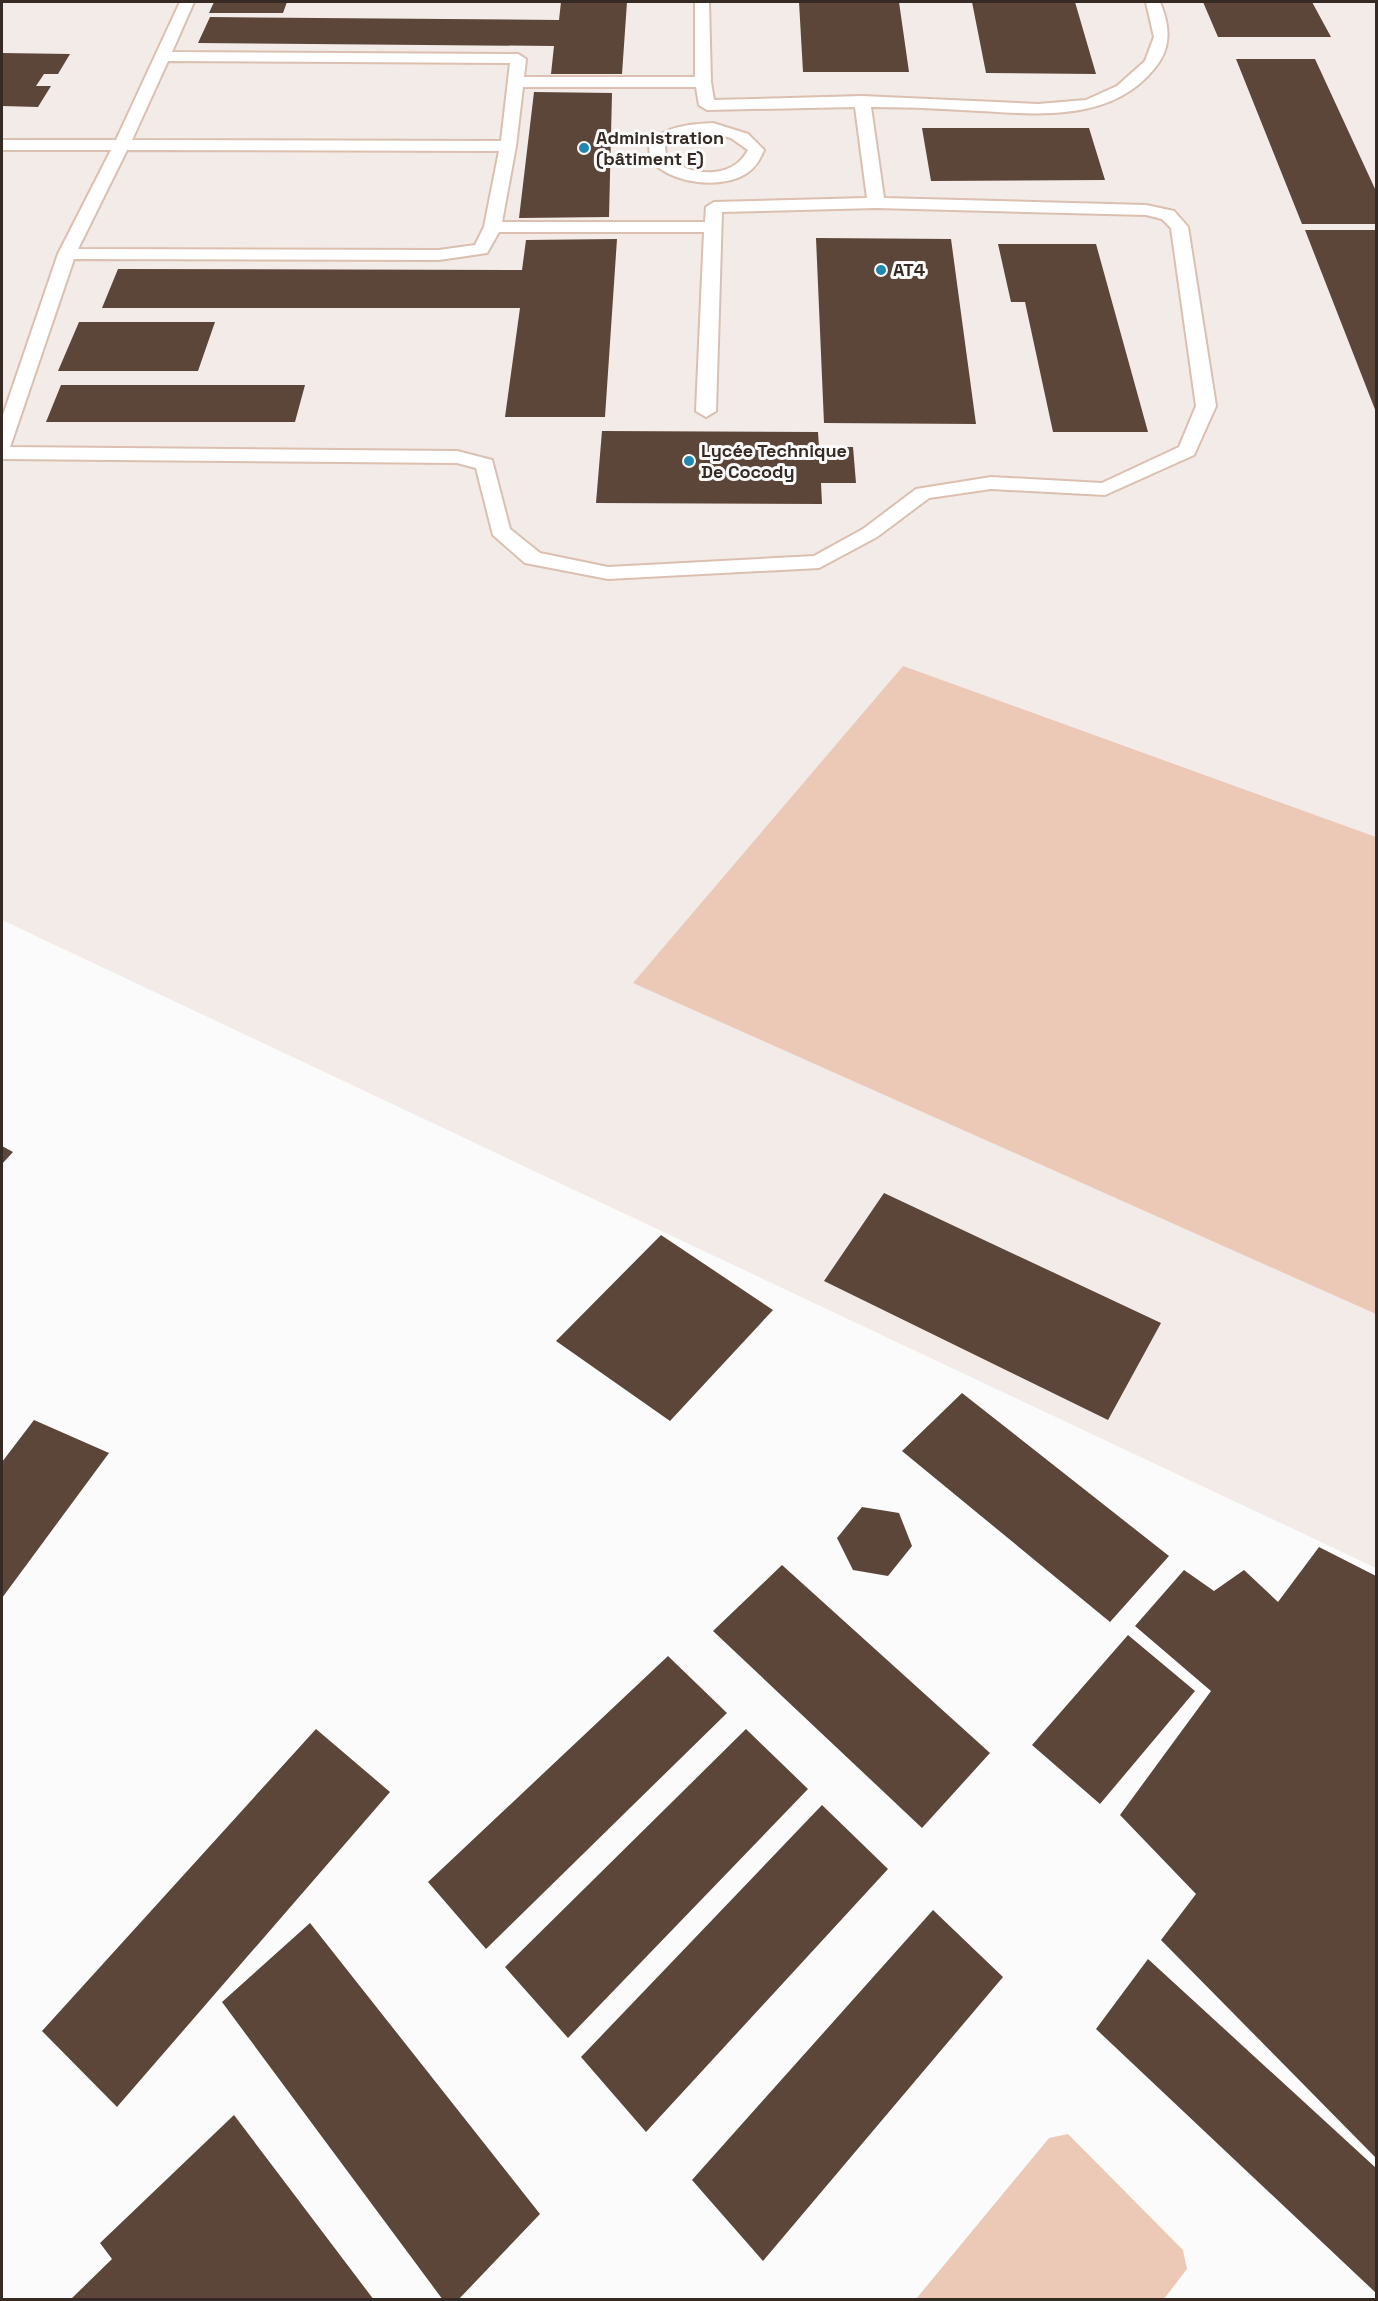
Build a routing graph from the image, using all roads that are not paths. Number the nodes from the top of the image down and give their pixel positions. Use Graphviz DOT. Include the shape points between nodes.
graph roads {
  1 [pos="187,2"];
  2 [pos="702,2"];
  3 [pos="1153,2"];
  4 [pos="163,56"];
  5 [pos="516,82"];
  6 [pos="703,82"];
  7 [pos="862,101"];
  8 [pos="707,105"];
  9 [pos="713,128"];
  10 [pos="2,145"];
  11 [pos="121,146"];
  12 [pos="508,146"];
  13 [pos="708,177"];
  14 [pos="876,203"];
  15 [pos="714,207"];
  16 [pos="713,226"];
  17 [pos="493,227"];
  18 [pos="67,254"];
  19 [pos="706,411"];
  20 [pos="2,445"];
  21 [pos="2,453"];
  1 -- 4 [label="lane"];
  2 -- 6 [label="lane"];
  3 -- 7 [label="lane" via="1161,41 1151,62 1133,82 1112,96 1087,105"];
  4 -- 5 [label="lane" via="518,59"];
  4 -- 11 [label="lane"];
  5 -- 6 [label="lane"];
  5 -- 12 [label="lane"];
  6 -- 8 [label="lane"];
  7 -- 8 [label="lane"];
  7 -- 14 [label="lane"];
  8 -- 9 [label="lane"];
  9 -- 13 [label="lane" via="737,134 756,150 754,160 742,169"];
  9 -- 13 [label="lane" via="669,134 657,144 658,159 667,169 682,175"];
  10 -- 11 [label="lane"];
  11 -- 12 [label="lane"];
  11 -- 18 [label="lane"];
  12 -- 17 [label="lane"];
  13 -- 15 [label="lane"];
  14 -- 15 [label="lane"];
  14 -- 21 [label="lane" via="1146,210 1168,215 1179,227 1206,406 1187,451 1105,489 991,483 923,493 870,534 819,562 608,573 533,558 500,531 485,464 457,457"];
  15 -- 16 [label="lane"];
  16 -- 17 [label="lane"];
  16 -- 19 [label="lane"];
  17 -- 18 [label="lane" via="481,249 439,255"];
  18 -- 20 [label="lane"];
}
